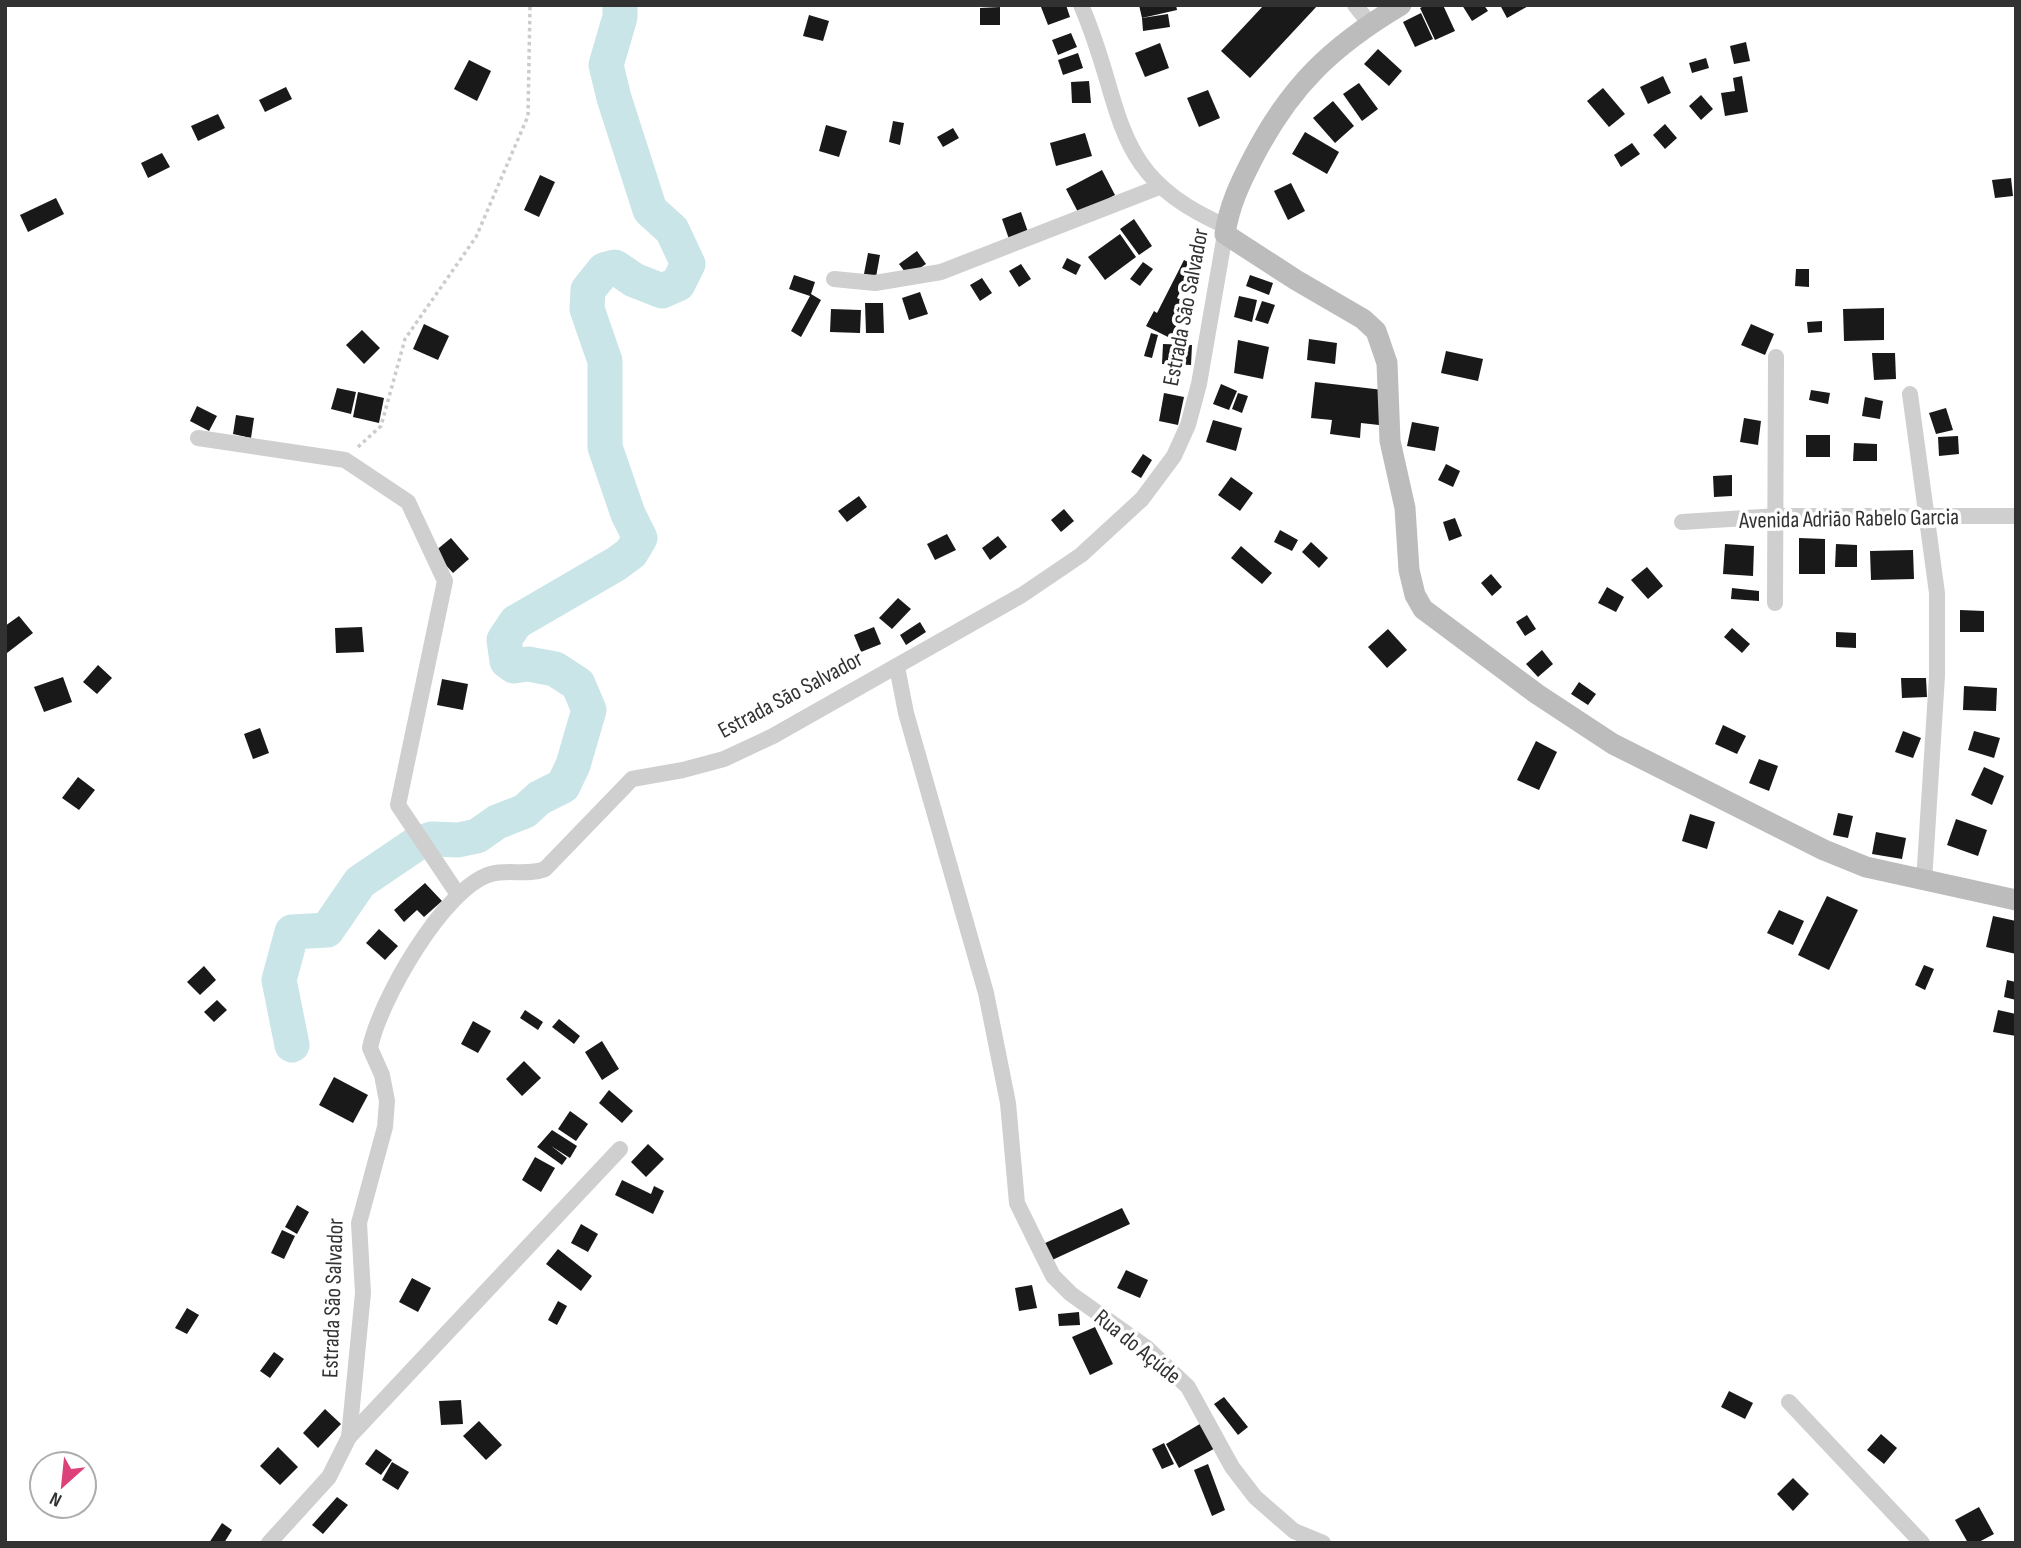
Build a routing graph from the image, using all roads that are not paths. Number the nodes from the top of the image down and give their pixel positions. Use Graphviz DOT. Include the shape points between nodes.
graph roads {
  1 [pos="1081,5"];
  2 [pos="1355,5"];
  3 [pos="1401,5"];
  4 [pos="1370,24"];
  5 [pos="1159,187"];
  6 [pos="1226,230"];
  7 [pos="834,279"];
  8 [pos="1776,357"];
  9 [pos="1910,394"];
  10 [pos="198,438"];
  11 [pos="1778,516"];
  12 [pos="2016,516"];
  13 [pos="1928,517"];
  14 [pos="1682,522"];
  15 [pos="1775,603"];
  16 [pos="897,667"];
  17 [pos="1924,882"];
  18 [pos="457,893"];
  19 [pos="2016,900"];
  20 [pos="620,1149"];
  21 [pos="1790,1402"];
  22 [pos="349,1437"];
  23 [pos="269,1543"];
  24 [pos="1323,1543"];
  25 [pos="1922,1543"];
  1 -- 5 [label="street" via="1120,121 1139,163"];
  2 -- 4 [label="street"];
  3 -- 4 [label="street, Estrada São Salvador"];
  4 -- 6 [label="street, Estrada São Salvador" via="1316,67 1291,94 1269,126 1234,197"];
  5 -- 6 [label="street"];
  5 -- 7 [label="street" via="941,272 875,283"];
  6 -- 16 [label="street, Estrada São Salvador" via="1193,404 1174,456 1142,499 1081,555"];
  6 -- 17 [label="street" via="1376,331 1387,363 1390,441 1405,508 1409,570 1423,609 1536,694 1613,744 1824,850"];
  8 -- 11 [label="street"];
  9 -- 13 [label="street"];
  10 -- 18 [label="street" via="345,460 408,502 444,581 398,805"];
  11 -- 13 [label="street, Avenida Adrião Rabelo Garcia"];
  11 -- 14 [label="street, Avenida Adrião Rabelo Garcia"];
  11 -- 15 [label="street"];
  12 -- 13 [label="street, Avenida Adrião Rabelo Garcia"];
  13 -- 17 [label="street" via="1937,593 1937,676"];
  16 -- 18 [label="street, Estrada São Salvador" via="724,759 632,779 545,869 491,874"];
  16 -- 24 [label="street, Rua do Açúde" via="986,993 1008,1103 1017,1203 1053,1276 1147,1348 1188,1387 1232,1467 1255,1497 1294,1531"];
  17 -- 19 [label="street"];
  18 -- 22 [label="street, Estrada São Salvador" via="440,912 374,1028 370,1048 387,1101 385,1127 359,1223 363,1293"];
  20 -- 22 [label="street"];
  21 -- 25 [label="street"];
  22 -- 23 [label="street, Estrada São Salvador" via="329,1477"];
}
